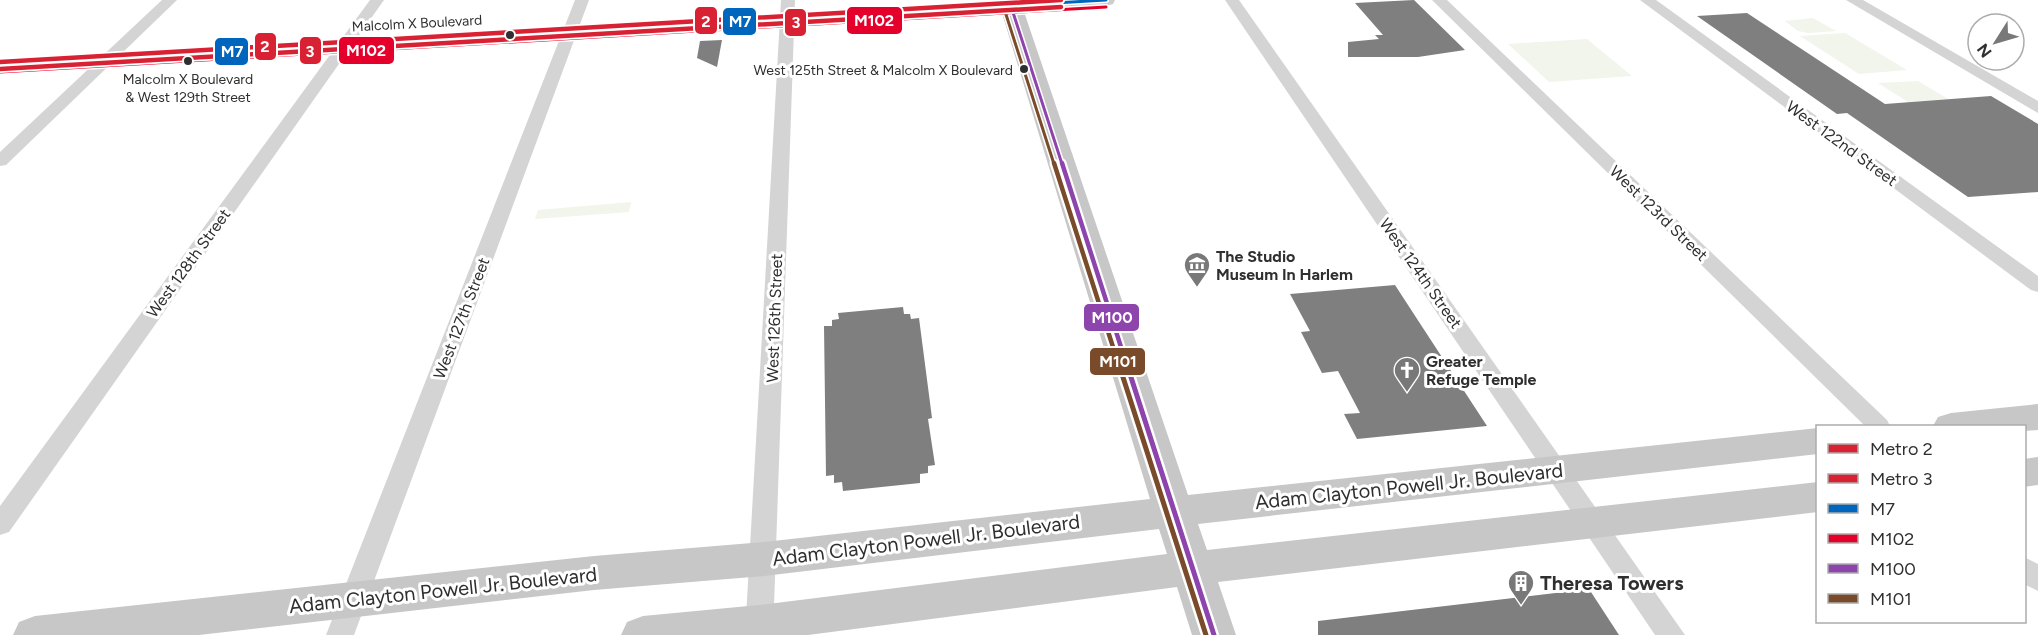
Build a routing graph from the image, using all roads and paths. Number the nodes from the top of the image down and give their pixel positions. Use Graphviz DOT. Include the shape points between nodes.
graph roads {
  1 [pos="170,0"];
  2 [pos="376,0"];
  3 [pos="834,0"];
  4 [pos="1106,0"];
  5 [pos="1232,0"];
  6 [pos="1439,0"];
  7 [pos="1647,0"];
  8 [pos="1853,0"];
  9 [pos="1010,3"];
  10 [pos="787,7"];
  11 [pos="576,15"];
  12 [pos="358,26"];
  13 [pos="129,39"];
  14 [pos="345,44"];
  15 [pos="0,46"];
  16 [pos="108,59"];
  17 [pos="0,65"];
  18 [pos="2038,108"];
  19 [pos="0,161"];
  20 [pos="2038,286"];
  21 [pos="2038,417"];
  22 [pos="1878,425"];
  23 [pos="1961,425"];
  24 [pos="1816,441"];
  25 [pos="1557,470"];
  26 [pos="1816,496"];
  27 [pos="1174,512"];
  28 [pos="1593,523"];
  29 [pos="0,525"];
  30 [pos="764,559"];
  31 [pos="1192,568"];
  32 [pos="2026,568"];
  33 [pos="2038,580"];
  34 [pos="347,617"];
  35 [pos="759,629"];
  36 [pos="35,635"];
  37 [pos="644,635"];
  38 [pos="1214,635"];
  39 [pos="1671,635"];
  1 -- 13 [label="street"];
  2 -- 12 [label="street, West 128th Street"];
  3 -- 10 [label="main road, Malcolm X Boulevard"];
  4 -- 9 [label="main road, Malcolm X Boulevard"];
  5 -- 25 [label="street, West 124th Street"];
  6 -- 22 [label="street, West 123rd Street"];
  7 -- 20 [label="street, West 122nd Street"];
  8 -- 18 [label="street"];
  9 -- 10 [label="main road, Malcolm X Boulevard"];
  9 -- 27 [label="main road"];
  10 -- 11 [label="main road, Malcolm X Boulevard"];
  10 -- 30 [label="street, West 126th Street"];
  11 -- 12 [label="main road, Malcolm X Boulevard"];
  11 -- 14 [label="main road, Malcolm X Boulevard"];
  11 -- 34 [label="street, West 127th Street"];
  12 -- 13 [label="main road, Malcolm X Boulevard"];
  12 -- 14 [label="street, West 128th Street"];
  13 -- 15 [label="main road, Malcolm X Boulevard"];
  13 -- 16 [label="street"];
  14 -- 16 [label="main road, Malcolm X Boulevard"];
  14 -- 29 [label="street, West 128th Street"];
  16 -- 17 [label="main road, Malcolm X Boulevard"];
  16 -- 19 [label="street"];
  21 -- 23 [label="main road"];
  24 -- 25 [label="main road, Adam Clayton Powell Jr. Boulevard"];
  25 -- 27 [label="main road, Adam Clayton Powell Jr. Boulevard"];
  25 -- 28 [label="street, West 124th Street"];
  26 -- 28 [label="main road"];
  27 -- 30 [label="main road, Adam Clayton Powell Jr. Boulevard"];
  27 -- 31 [label="main road"];
  28 -- 31 [label="main road"];
  28 -- 39 [label="street, West 124th Street"];
  30 -- 34 [label="main road, Adam Clayton Powell Jr. Boulevard" via="594,573"];
  30 -- 35 [label="street, West 126th Street"];
  31 -- 35 [label="main road"];
  31 -- 38 [label="main road"];
  32 -- 33 [label="street"];
  34 -- 36 [label="main road, Adam Clayton Powell Jr. Boulevard"];
  35 -- 37 [label="main road"];
}
